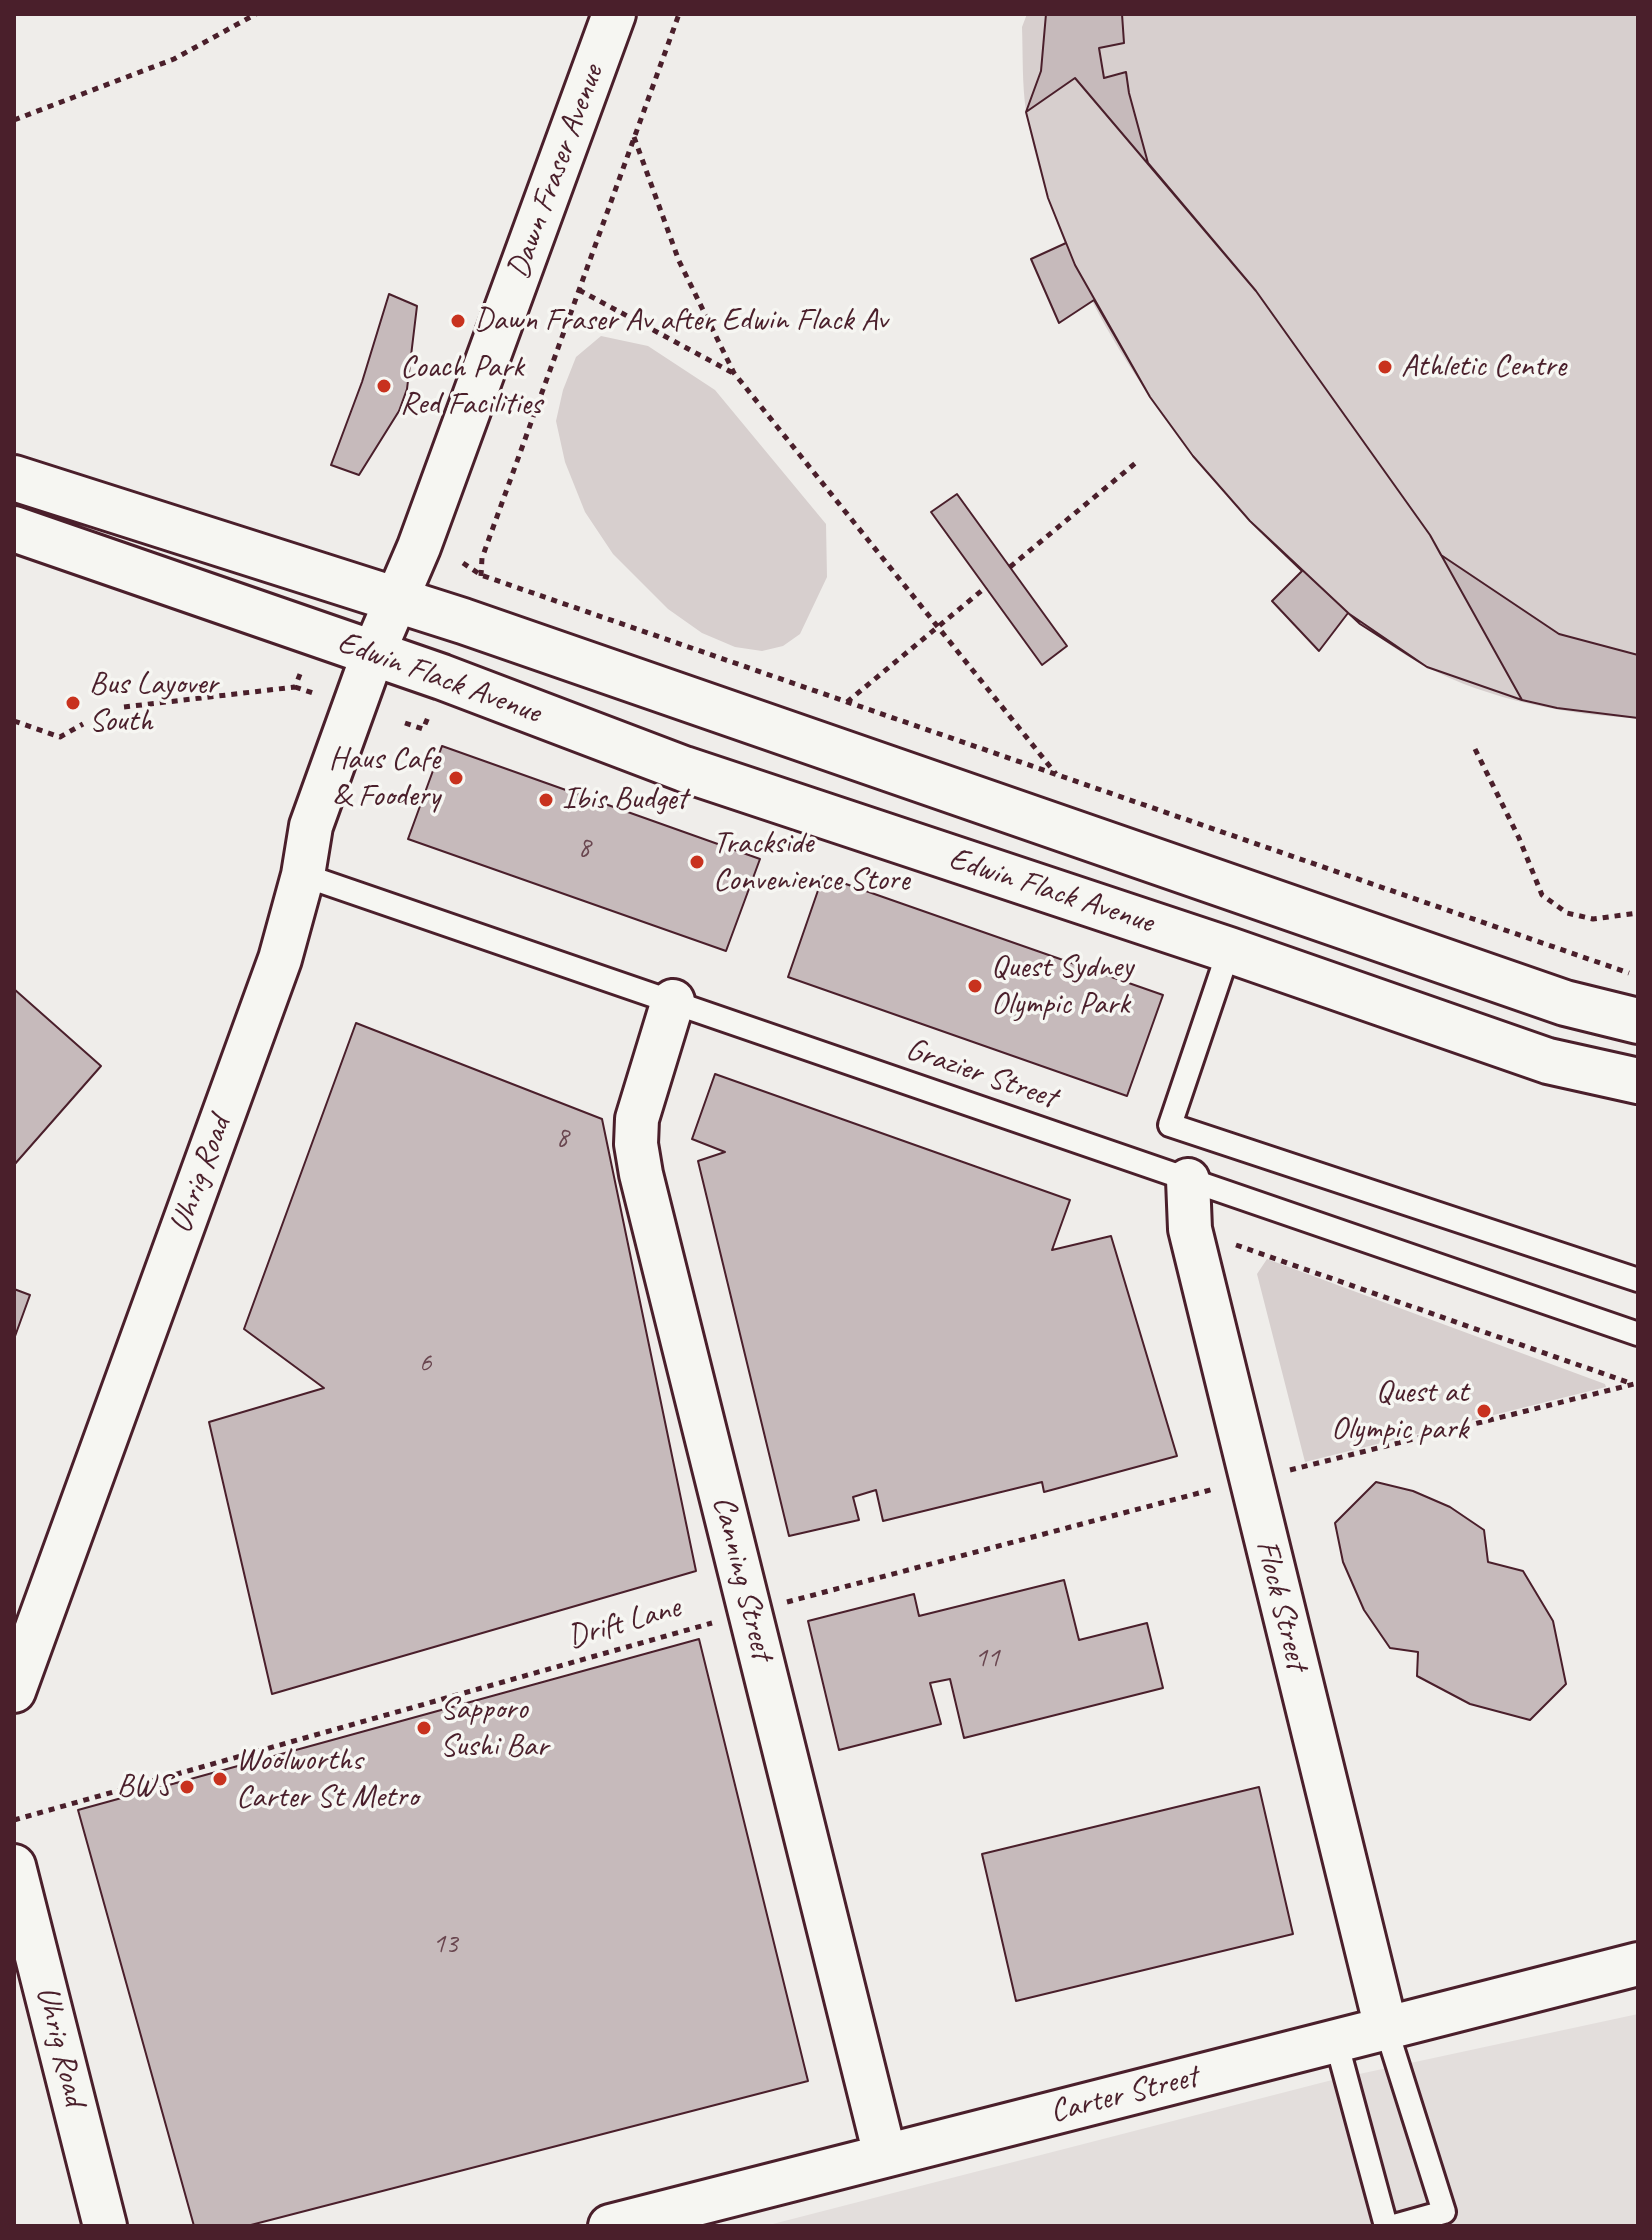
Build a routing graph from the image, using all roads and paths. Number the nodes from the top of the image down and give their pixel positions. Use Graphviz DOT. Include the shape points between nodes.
graph roads {
  1 [pos="256,14"];
  2 [pos="614,14"];
  3 [pos="679,14"];
  4 [pos="14,120"];
  5 [pos="634,137"];
  6 [pos="579,290"];
  7 [pos="734,373"];
  8 [pos="1138,461"];
  9 [pos="14,478"];
  10 [pos="14,529"];
  11 [pos="463,563"];
  12 [pos="1010,567"];
  13 [pos="481,575"];
  14 [pos="477,585"];
  15 [pos="986,587"];
  16 [pos="396,600"];
  17 [pos="938,627"];
  18 [pos="373,654"];
  19 [pos="305,660"];
  20 [pos="295,687"];
  21 [pos="316,694"];
  22 [pos="846,703"];
  23 [pos="124,707"];
  24 [pos="431,707"];
  25 [pos="14,721"];
  26 [pos="405,723"];
  27 [pos="83,724"];
  28 [pos="1475,749"];
  29 [pos="1057,776"];
  30 [pos="303,875"];
  31 [pos="1638,913"];
  32 [pos="1229,950"];
  33 [pos="1638,976"];
  34 [pos="673,1001"];
  35 [pos="1638,1021"];
  36 [pos="1638,1081"];
  37 [pos="1188,1180"];
  38 [pos="1190,1229"];
  39 [pos="1638,1280"];
  40 [pos="1638,1334"];
  41 [pos="1635,1383"];
  42 [pos="1250,1480"];
  43 [pos="750,1612"];
  44 [pos="24,1634"];
  45 [pos="14,1691"];
  46 [pos="14,1820"];
  47 [pos="14,1866"];
  48 [pos="1638,1964"];
  49 [pos="1386,2028"];
  50 [pos="1336,2041"];
  51 [pos="885,2155"];
  52 [pos="105,2226"];
  53 [pos="610,2226"];
  54 [pos="1386,2226"];
  55 [pos="1394,2226"];
  1 -- 4 [label="path" via="174,59"];
  2 -- 16 [label="street, Dawn Fraser Avenue"];
  3 -- 5 [label="path"];
  5 -- 6 [label="path"];
  5 -- 7 [label="path" via="679,261"];
  6 -- 7 [label="path"];
  6 -- 13 [label="path" via="482,558"];
  7 -- 17 [label="path"];
  8 -- 12 [label="path"];
  9 -- 16 [label="street, Edwin Flack Avenue"];
  10 -- 18 [label="street, Edwin Flack Avenue"];
  11 -- 13 [label="path"];
  13 -- 14 [label="path"];
  13 -- 22 [label="path"];
  15 -- 17 [label="path"];
  16 -- 18 [label="street, Dawn Fraser Avenue"];
  16 -- 35 [label="street, Edwin Flack Avenue" via="1565,1003"];
  17 -- 22 [label="path"];
  17 -- 29 [label="path"];
  18 -- 30 [label="street, Uhrig Road" via="311,826"];
  18 -- 32 [label="street, Edwin Flack Avenue" via="684,769"];
  19 -- 20 [label="path"];
  20 -- 21 [label="path"];
  20 -- 23 [label="path"];
  22 -- 29 [label="path"];
  24 -- 26 [label="path" via="423,729"];
  25 -- 27 [label="path" via="60,737"];
  28 -- 31 [label="path" via="1542,895 1567,913 1593,919"];
  29 -- 33 [label="path"];
  30 -- 34 [label="lane, Grazier Street"];
  30 -- 44 [label="street, Uhrig Road" via="280,959"];
  32 -- 36 [label="street, Edwin Flack Avenue" via="1548,1061"];
  32 -- 39 [label="lane" via="1170,1125"];
  34 -- 37 [label="lane, Grazier Street"];
  34 -- 43 [label="street, Canning Street" via="637,1119 636,1144"];
  37 -- 38 [label="street, Flock Street"];
  37 -- 40 [label="lane, Grazier Street"];
  38 -- 41 [label="path"];
  38 -- 42 [label="street, Flock Street"];
  41 -- 42 [label="path, Drift Lane"];
  42 -- 43 [label="path, Drift Lane"];
  42 -- 49 [label="street, Flock Street"];
  43 -- 46 [label="path, Drift Lane"];
  43 -- 51 [label="street, Canning Street"];
  44 -- 45 [label="street, Uhrig Road"];
  47 -- 52 [label="street, Uhrig Road"];
  48 -- 49 [label="street, Carter Street"];
  49 -- 50 [label="street, Carter Street"];
  49 -- 55 [label="lane" via="1444,2212"];
  50 -- 51 [label="street, Carter Street"];
  50 -- 54 [label="lane"];
  51 -- 53 [label="street, Carter Street"];
}
